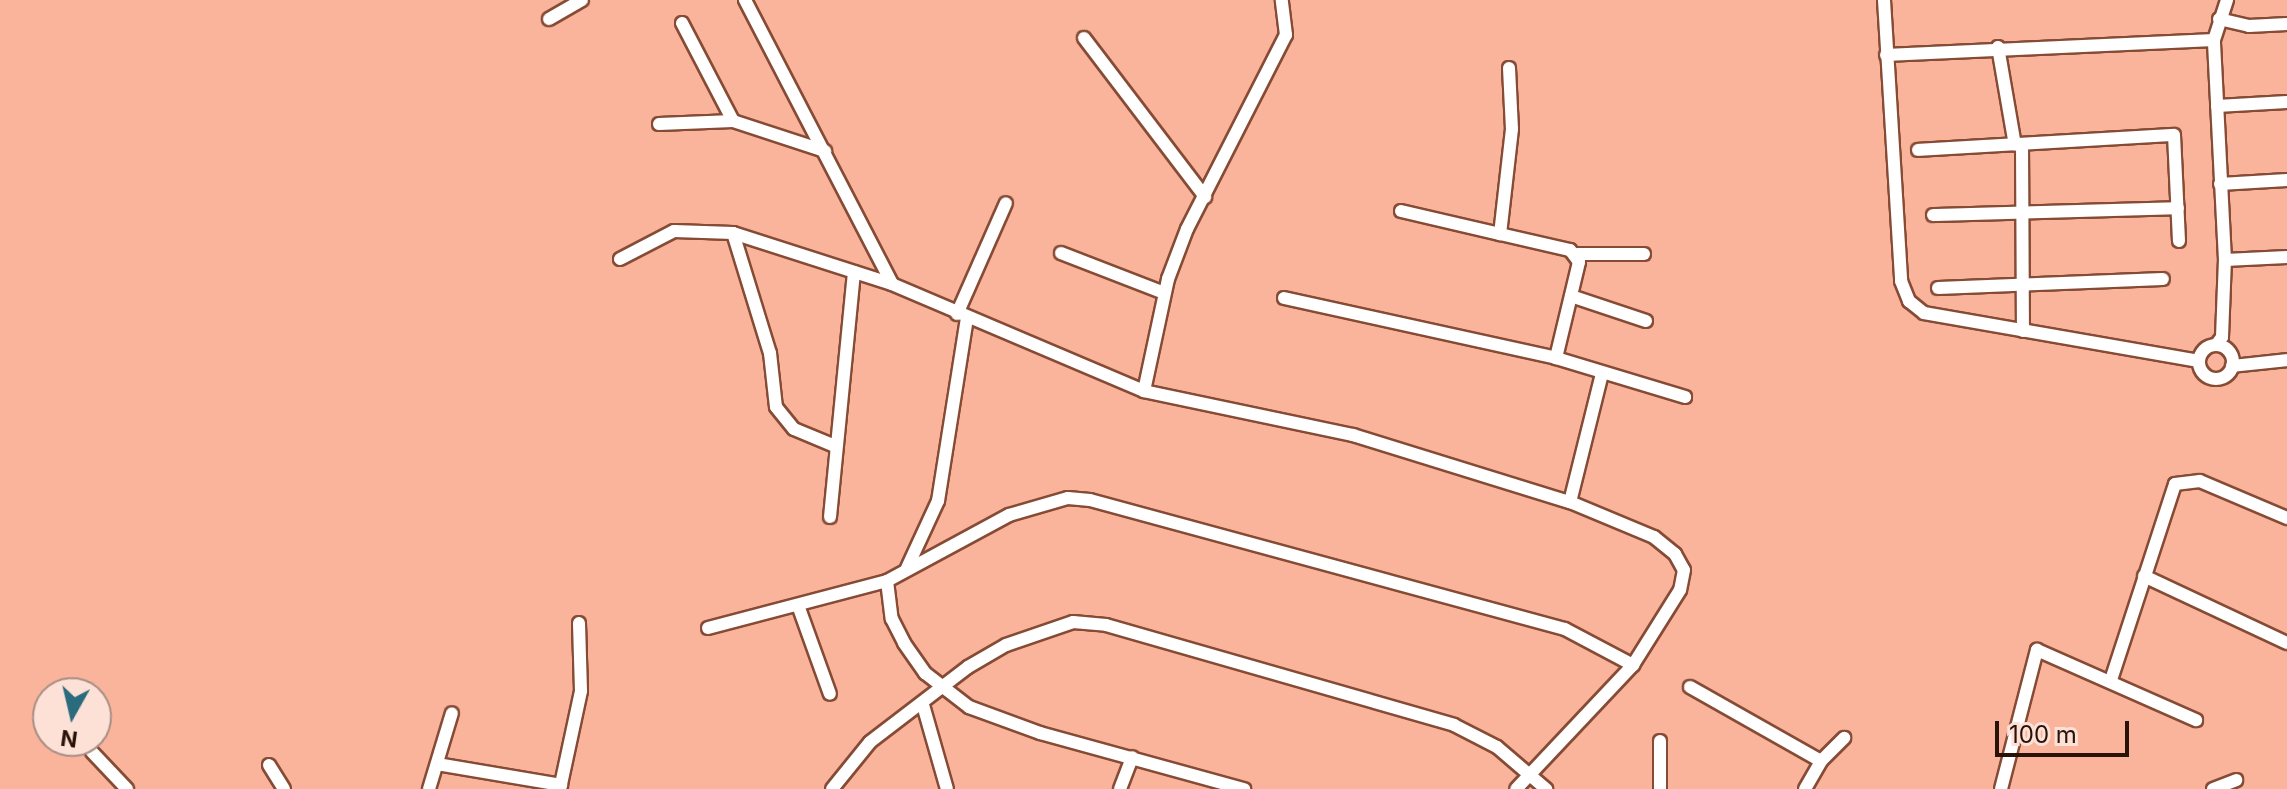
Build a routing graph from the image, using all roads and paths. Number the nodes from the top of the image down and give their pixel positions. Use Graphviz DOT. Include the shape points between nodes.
graph roads {
  1 [pos="582,0"];
  2 [pos="745,0"];
  3 [pos="1282,0"];
  4 [pos="1884,0"];
  5 [pos="2227,0"];
  6 [pos="549,19"];
  7 [pos="2219,19"];
  8 [pos="682,23"];
  9 [pos="2287,24"];
  10 [pos="1084,38"];
  11 [pos="2214,40"];
  12 [pos="1998,47"];
  13 [pos="1886,55"];
  14 [pos="1509,68"];
  15 [pos="2287,102"];
  16 [pos="2217,106"];
  17 [pos="733,121"];
  18 [pos="659,124"];
  19 [pos="2018,145"];
  20 [pos="1918,150"];
  21 [pos="825,151"];
  22 [pos="2287,180"];
  23 [pos="2220,184"];
  24 [pos="1205,197"];
  25 [pos="1006,203"];
  26 [pos="2178,208"];
  27 [pos="1401,211"];
  28 [pos="2023,213"];
  29 [pos="1933,215"];
  30 [pos="733,233"];
  31 [pos="1500,234"];
  32 [pos="2179,241"];
  33 [pos="1061,253"];
  34 [pos="1577,254"];
  35 [pos="1644,254"];
  36 [pos="2287,257"];
  37 [pos="620,259"];
  38 [pos="2225,260"];
  39 [pos="854,272"];
  40 [pos="2163,279"];
  41 [pos="892,284"];
  42 [pos="2024,284"];
  43 [pos="1938,288"];
  44 [pos="1164,293"];
  45 [pos="1571,296"];
  46 [pos="1284,298"];
  47 [pos="962,316"];
  48 [pos="1646,321"];
  49 [pos="2023,331"];
  50 [pos="2216,345"];
  51 [pos="1556,358"];
  52 [pos="2287,360"];
  53 [pos="2199,361"];
  54 [pos="2232,366"];
  55 [pos="1602,374"];
  56 [pos="1144,391"];
  57 [pos="1685,397"];
  58 [pos="835,446"];
  59 [pos="1570,502"];
  60 [pos="830,517"];
  61 [pos="2287,518"];
  62 [pos="907,568"];
  63 [pos="2144,576"];
  64 [pos="887,581"];
  65 [pos="799,608"];
  66 [pos="579,623"];
  67 [pos="708,628"];
  68 [pos="2287,643"];
  69 [pos="1633,665"];
  70 [pos="2111,680"];
  71 [pos="1690,687"];
  72 [pos="941,689"];
  73 [pos="830,694"];
  74 [pos="923,705"];
  75 [pos="452,713"];
  76 [pos="2196,720"];
  77 [pos="1844,738"];
  78 [pos="1660,741"];
  79 [pos="97,757"];
  80 [pos="1132,757"];
  81 [pos="1821,761"];
  82 [pos="437,764"];
  83 [pos="269,765"];
  84 [pos="1530,779"];
  85 [pos="2236,780"];
  86 [pos="560,787"];
  87 [pos="127,789"];
  88 [pos="284,789"];
  89 [pos="429,789"];
  90 [pos="832,789"];
  91 [pos="947,789"];
  92 [pos="1120,789"];
  93 [pos="1244,789"];
  94 [pos="1516,789"];
  95 [pos="1546,789"];
  96 [pos="1660,789"];
  97 [pos="1805,789"];
  98 [pos="2001,789"];
  99 [pos="2213,789"];
  1 -- 6 [label="street"];
  2 -- 21 [label="street"];
  3 -- 24 [label="street" via="1286,35"];
  4 -- 13 [label="street"];
  5 -- 7 [label="street"];
  7 -- 9 [label="street" via="2249,26"];
  7 -- 11 [label="street"];
  8 -- 17 [label="street"];
  10 -- 24 [label="street"];
  11 -- 12 [label="street"];
  11 -- 16 [label="street"];
  12 -- 13 [label="street"];
  12 -- 19 [label="street"];
  13 -- 49 [label="street" via="1901,281 1909,301 1924,313"];
  14 -- 31 [label="street" via="1512,129"];
  15 -- 16 [label="street"];
  16 -- 23 [label="street"];
  17 -- 18 [label="street"];
  17 -- 21 [label="street"];
  19 -- 20 [label="street"];
  19 -- 26 [label="street" via="2174,135"];
  19 -- 28 [label="street"];
  21 -- 41 [label="street"];
  22 -- 23 [label="street"];
  23 -- 38 [label="street"];
  24 -- 44 [label="street"];
  25 -- 47 [label="street"];
  26 -- 28 [label="street"];
  26 -- 32 [label="street"];
  27 -- 31 [label="street"];
  28 -- 29 [label="street"];
  28 -- 42 [label="street"];
  30 -- 37 [label="street" via="674,231"];
  30 -- 39 [label="street"];
  30 -- 58 [label="street" via="770,353 776,407 794,429"];
  31 -- 34 [label="street"];
  33 -- 44 [label="street"];
  34 -- 35 [label="street"];
  34 -- 45 [label="street"];
  36 -- 38 [label="street"];
  38 -- 50 [label="street" via="2222,337"];
  39 -- 41 [label="street"];
  39 -- 58 [label="street"];
  40 -- 42 [label="street"];
  41 -- 47 [label="street"];
  42 -- 43 [label="street"];
  42 -- 49 [label="street"];
  44 -- 56 [label="street"];
  45 -- 48 [label="street"];
  45 -- 51 [label="street"];
  46 -- 51 [label="street"];
  47 -- 56 [label="street"];
  47 -- 62 [label="street" via="938,501"];
  49 -- 53 [label="street"];
  50 -- 53 [label="street" via="2203,350"];
  50 -- 54 [label="street" via="2229,352"];
  51 -- 55 [label="street"];
  52 -- 54 [label="street"];
  53 -- 54 [label="street" via="2210,378 2223,377"];
  55 -- 57 [label="street"];
  55 -- 59 [label="street"];
  56 -- 59 [label="street" via="1353,435"];
  58 -- 60 [label="street"];
  59 -- 69 [label="street" via="1654,537 1675,554 1684,570 1680,590"];
  61 -- 63 [label="street" via="2187,479 2175,484 2169,495"];
  62 -- 64 [label="street"];
  62 -- 69 [label="street" via="1040,503 1090,500 1565,629"];
  63 -- 68 [label="street"];
  63 -- 70 [label="street"];
  64 -- 65 [label="street"];
  64 -- 72 [label="street" via="892,619 904,643"];
  65 -- 67 [label="street"];
  65 -- 73 [label="street"];
  66 -- 86 [label="street" via="581,691"];
  69 -- 84 [label="street"];
  70 -- 76 [label="street"];
  70 -- 98 [label="street" via="2037,650"];
  71 -- 81 [label="street"];
  72 -- 74 [label="street"];
  72 -- 80 [label="street" via="1007,723"];
  72 -- 84 [label="street" via="968,667 1029,636 1073,622 1106,625 1454,725 1497,747"];
  74 -- 90 [label="street" via="870,742"];
  74 -- 91 [label="street"];
  75 -- 82 [label="street"];
  77 -- 81 [label="street"];
  78 -- 96 [label="street"];
  79 -- 87 [label="street"];
  80 -- 92 [label="street"];
  80 -- 93 [label="street"];
  81 -- 97 [label="street"];
  82 -- 86 [label="street"];
  82 -- 89 [label="street"];
  83 -- 88 [label="street"];
  84 -- 94 [label="street"];
  84 -- 95 [label="street"];
  85 -- 99 [label="street"];
}
